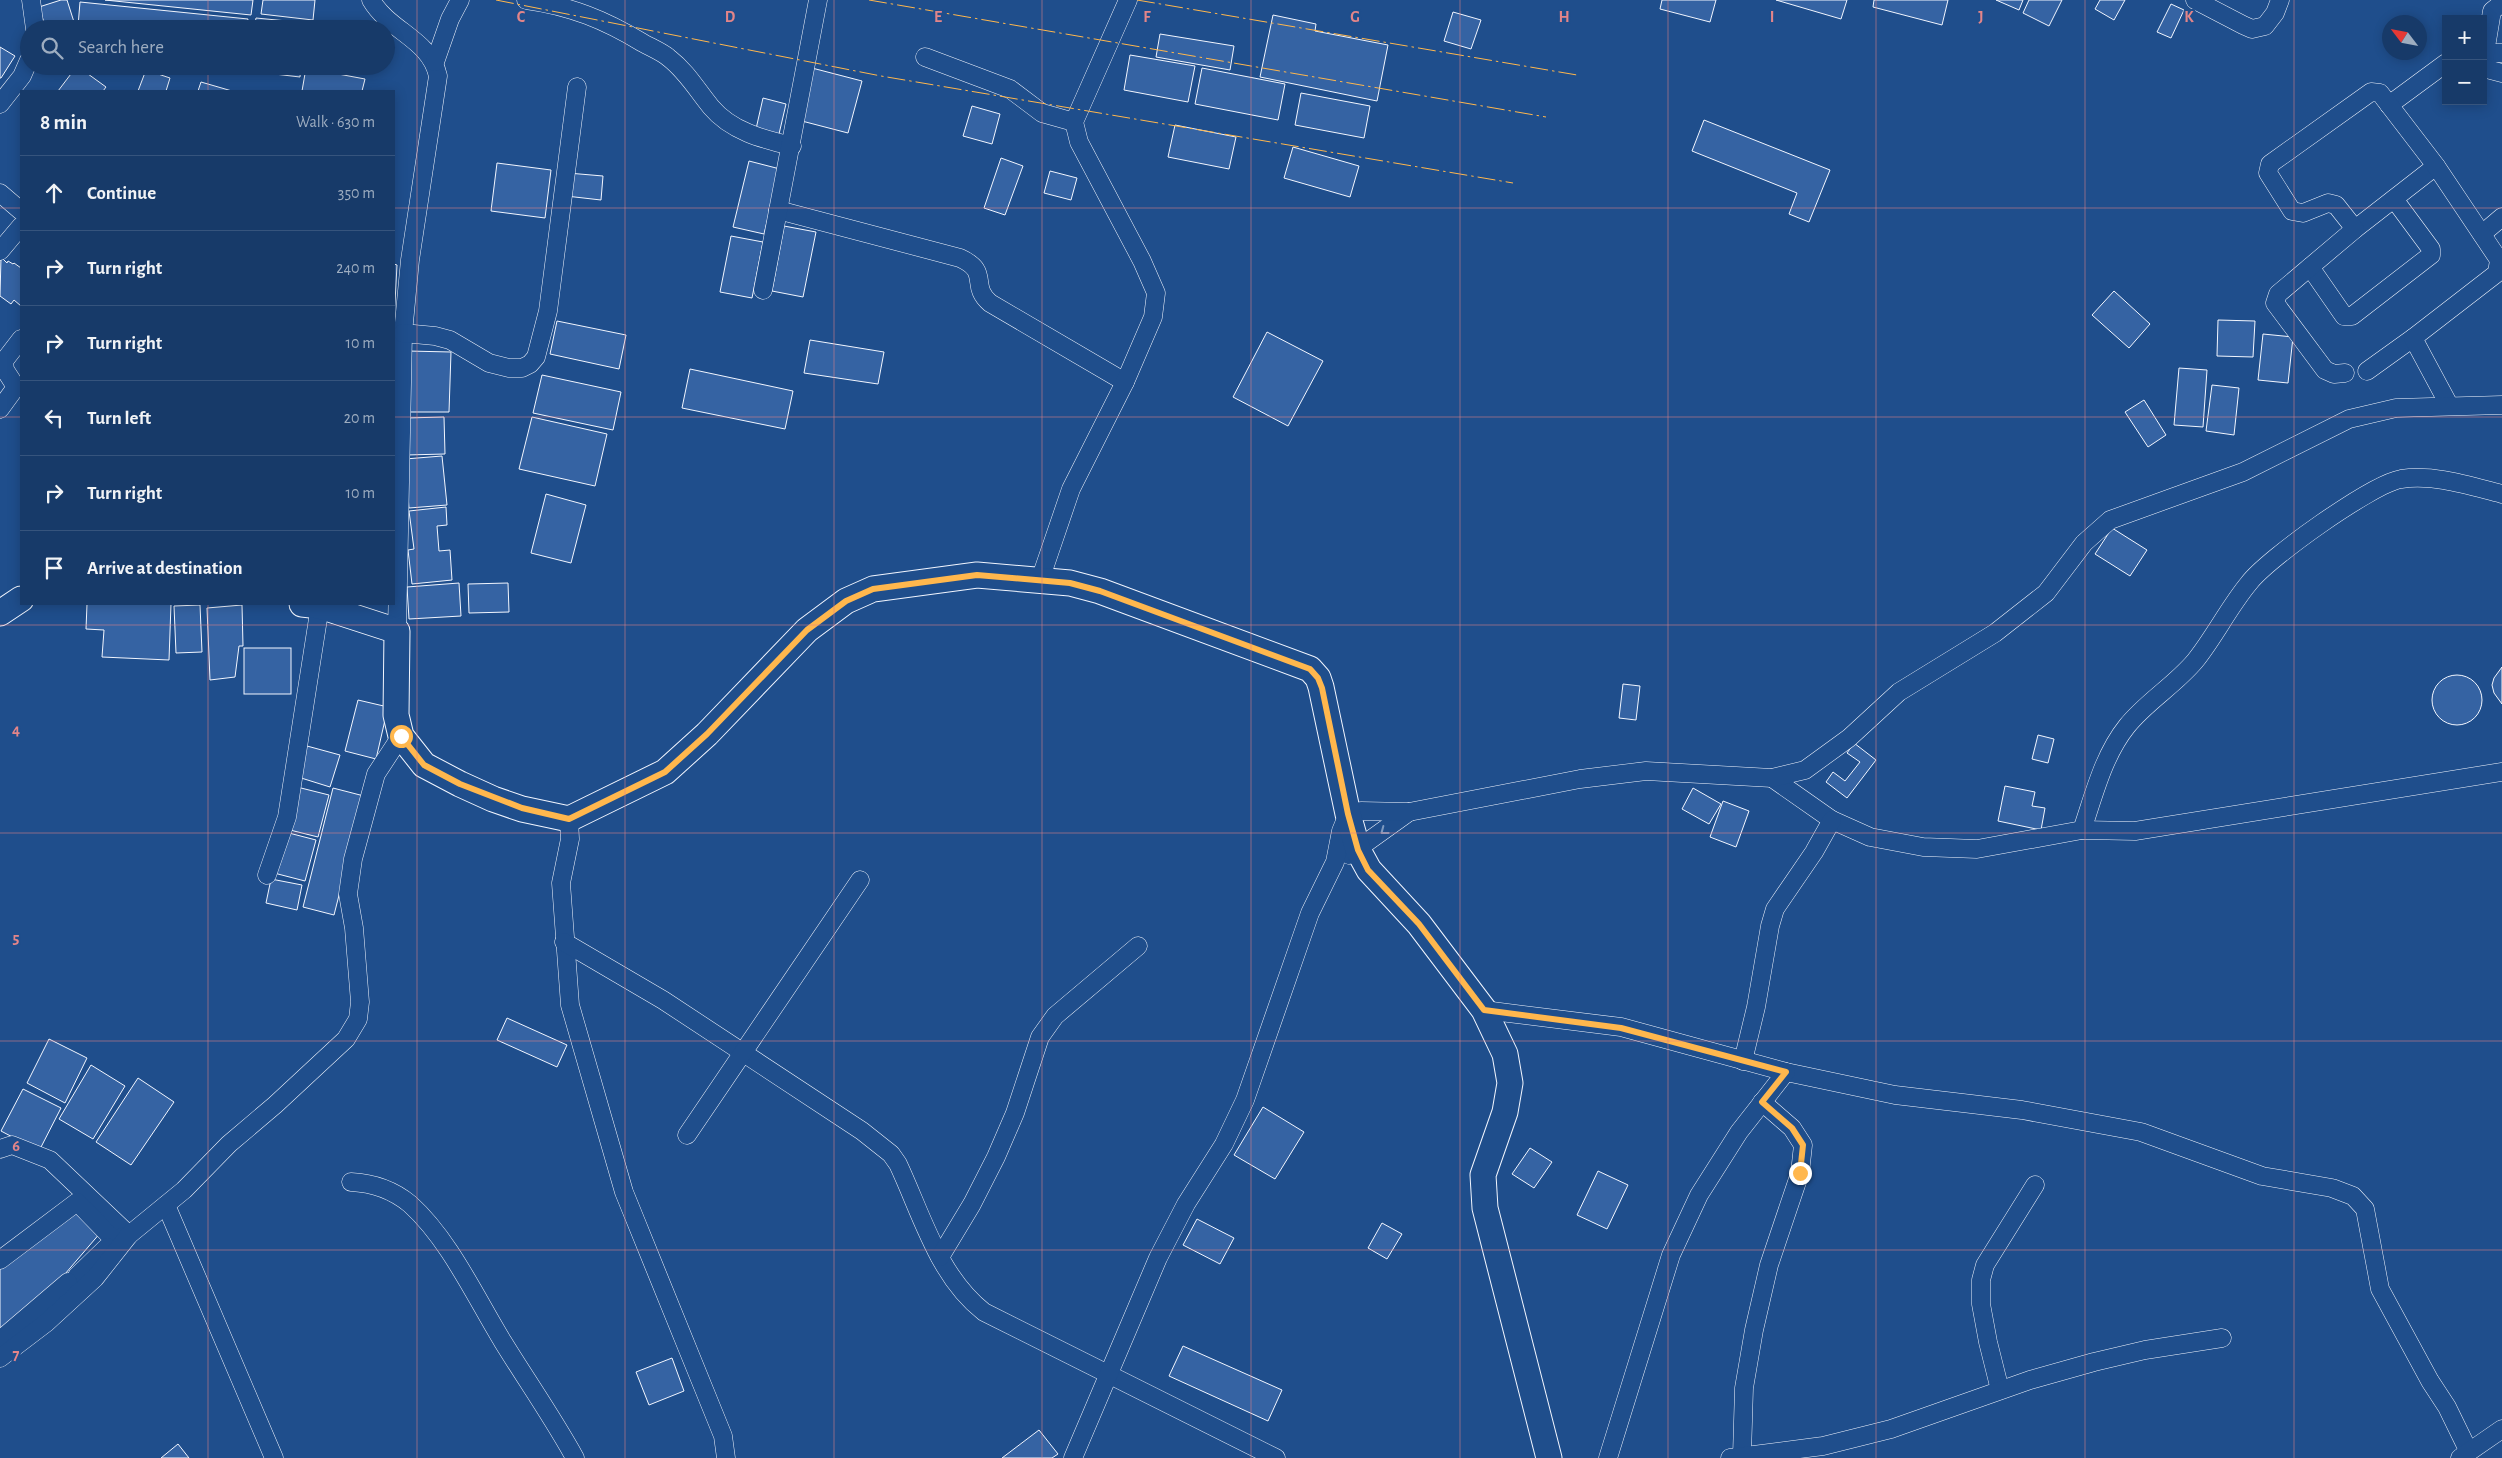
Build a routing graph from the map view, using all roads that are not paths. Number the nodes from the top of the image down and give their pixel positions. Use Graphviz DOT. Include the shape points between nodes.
graph roads {
  1 [pos="31,0"];
  2 [pos="370,0"];
  3 [pos="460,0"];
  4 [pos="818,0"];
  5 [pos="1128,0"];
  6 [pos="2195,0"];
  7 [pos="2280,0"];
  8 [pos="531,1"];
  9 [pos="2502,3"];
  10 [pos="34,20"];
  11 [pos="387,20"];
  12 [pos="395,28"];
  13 [pos="925,57"];
  14 [pos="2488,60"];
  15 [pos="435,62"];
  16 [pos="2442,66"];
  17 [pos="2502,73"];
  18 [pos="22,75"];
  19 [pos="576,87"];
  20 [pos="0,104"];
  21 [pos="2389,106"];
  22 [pos="1074,122"];
  23 [pos="792,146"];
  24 [pos="2436,166"];
  25 [pos="0,193"];
  26 [pos="2394,199"];
  27 [pos="20,210"];
  28 [pos="778,210"];
  29 [pos="2502,217"];
  30 [pos="20,227"];
  31 [pos="2355,229"];
  32 [pos="2482,234"];
  33 [pos="0,251"];
  34 [pos="2310,267"];
  35 [pos="763,290"];
  36 [pos="403,333"];
  37 [pos="2413,338"];
  38 [pos="20,340"];
  39 [pos="2367,371"];
  40 [pos="2345,373"];
  41 [pos="1125,382"];
  42 [pos="2502,404"];
  43 [pos="2449,405"];
  44 [pos="0,409"];
  45 [pos="2502,494"];
  46 [pos="1040,580"];
  47 [pos="20,600"];
  48 [pos="311,605"];
  49 [pos="0,613"];
  50 [pos="397,631"];
  51 [pos="401,736"];
  52 [pos="2502,772"];
  53 [pos="1772,778"];
  54 [pos="1409,812"];
  55 [pos="1348,814"];
  56 [pos="569,819"];
  57 [pos="1832,820"];
  58 [pos="2082,830"];
  59 [pos="1358,850"];
  60 [pos="1335,862"];
  61 [pos="266,875"];
  62 [pos="860,880"];
  63 [pos="564,942"];
  64 [pos="1138,946"];
  65 [pos="1484,1010"];
  66 [pos="742,1053"];
  67 [pos="1743,1061"];
  68 [pos="1786,1072"];
  69 [pos="1762,1102"];
  70 [pos="687,1136"];
  71 [pos="0,1149"];
  72 [pos="351,1182"];
  73 [pos="2035,1185"];
  74 [pos="166,1204"];
  75 [pos="129,1235"];
  76 [pos="111,1237"];
  77 [pos="940,1257"];
  78 [pos="0,1260"];
  79 [pos="11,1337"];
  80 [pos="2222,1338"];
  81 [pos="0,1358"];
  82 [pos="1108,1375"];
  83 [pos="2000,1390"];
  84 [pos="2502,1429"];
  85 [pos="2463,1454"];
  86 [pos="1736,1457"];
  87 [pos="274,1458"];
  88 [pos="575,1458"];
  89 [pos="726,1458"];
  90 [pos="1073,1458"];
  91 [pos="1276,1458"];
  92 [pos="1549,1458"];
  93 [pos="1608,1458"];
  1 -- 10 [label="street"];
  2 -- 11 [label="street"];
  3 -- 15 [label="street"];
  4 -- 23 [label="street"];
  5 -- 22 [label="street"];
  6 -- 7 [label="street" via="2252,28 2265,26"];
  8 -- 23 [label="street" via="582,12 630,35 669,58 690,78 712,108 733,126 762,139"];
  9 -- 14 [label="street" via="2492,11"];
  12 -- 15 [label="street" via="425,48"];
  13 -- 22 [label="street" via="1010,89 1042,113"];
  14 -- 17 [label="street"];
  15 -- 36 [label="street" via="438,76 410,260"];
  16 -- 21 [label="street"];
  18 -- 20 [label="street"];
  19 -- 36 [label="street" via="548,311 536,357 522,368 498,366 450,340"];
  21 -- 24 [label="street"];
  21 -- 31 [label="street" via="2380,93 2371,92 2270,164 2268,173 2292,211 2303,213 2328,202 2336,205"];
  22 -- 41 [label="street" via="1079,142 1156,293 1153,317"];
  23 -- 28 [label="street"];
  24 -- 26 [label="street"];
  24 -- 32 [label="street"];
  25 -- 27 [label="street"];
  26 -- 31 [label="street"];
  26 -- 34 [label="street" via="2431,249 2431,256 2352,316 2344,316"];
  28 -- 35 [label="street"];
  28 -- 41 [label="street" via="971,263 978,270 982,296 990,303"];
  29 -- 32 [label="street"];
  30 -- 33 [label="street"];
  31 -- 34 [label="street"];
  32 -- 37 [label="street" via="2499,260 2497,273"];
  34 -- 40 [label="street" via="2278,294 2275,303 2325,370 2334,374"];
  36 -- 50 [label="street"];
  37 -- 39 [label="street"];
  37 -- 43 [label="street"];
  38 -- 44 [label="street" via="4,361 5,370 16,387"];
  41 -- 46 [label="street" via="1071,489"];
  42 -- 43 [label="street"];
  43 -- 53 [label="street" via="2396,408 2349,419 2243,472 2110,520 2084,543 2046,593 1995,633 1900,692 1850,738 1805,770"];
  45 -- 58 [label="street" via="2438,478 2401,479 2377,488 2266,564 2249,582 2194,662 2126,727 2105,763"];
  46 -- 55 [label="street" via="1100,591 1310,669 1322,688"];
  46 -- 56 [label="street" via="977,575 873,589 846,601 807,630 707,734 665,772"];
  47 -- 49 [label="street"];
  48 -- 50 [label="street"];
  48 -- 61 [label="street" via="287,817"];
  50 -- 51 [label="street" via="396,715"];
  51 -- 56 [label="street" via="424,765 460,784 522,808"];
  51 -- 74 [label="street" via="376,774 353,858 348,894 360,1002 358,1019 346,1039"];
  52 -- 58 [label="street" via="2135,831"];
  53 -- 54 [label="street" via="1646,771 1580,779"];
  53 -- 57 [label="street"];
  54 -- 55 [label="street" via="1369,810"];
  54 -- 59 [label="street, one-way"];
  55 -- 59 [label="street"];
  55 -- 60 [label="street"];
  56 -- 63 [label="street" via="570,839 561,883"];
  57 -- 58 [label="street" via="1870,837 1941,847 1978,848"];
  57 -- 67 [label="street" via="1776,909"];
  59 -- 60 [label="street"];
  59 -- 65 [label="street" via="1368,870 1419,924"];
  60 -- 82 [label="street" via="1310,913 1245,1100 1224,1144 1186,1204 1158,1258"];
  62 -- 66 [label="street"];
  63 -- 66 [label="street" via="664,1000"];
  63 -- 89 [label="street" via="570,1006 624,1192 723,1436"];
  64 -- 77 [label="street" via="1055,1016 1040,1037 1015,1113 996,1157"];
  65 -- 67 [label="street" via="1621,1028"];
  65 -- 92 [label="street" via="1505,1054 1510,1083 1505,1112 1483,1175 1485,1208"];
  66 -- 70 [label="street"];
  66 -- 77 [label="street" via="862,1131 890,1154 898,1164"];
  67 -- 68 [label="street"];
  68 -- 69 [label="street"];
  68 -- 85 [label="street" via="1895,1095 2022,1110 2141,1132 2262,1176 2332,1188 2353,1196 2365,1209 2380,1289 2447,1407"];
  69 -- 86 [label="street" via="1792,1128 1803,1145 1800,1173 1768,1265 1754,1330"];
  69 -- 93 [label="street" via="1699,1195 1671,1255"];
  71 -- 75 [label="street" via="12,1144 50,1160"];
  72 -- 88 [label="street" via="369,1183 399,1196 438,1236 521,1372 553,1417"];
  73 -- 83 [label="street" via="1986,1265 1981,1280 1981,1304"];
  74 -- 75 [label="street"];
  74 -- 87 [label="street"];
  75 -- 76 [label="street"];
  75 -- 79 [label="street" via="95,1278 46,1323"];
  76 -- 78 [label="street" via="77,1202"];
  76 -- 79 [label="street" via="104,1252"];
  77 -- 82 [label="street" via="961,1291 984,1312"];
  79 -- 81 [label="street"];
  80 -- 83 [label="street" via="2145,1350"];
  82 -- 90 [label="street"];
  82 -- 91 [label="street"];
  83 -- 86 [label="street" via="1857,1438 1823,1446"];
  84 -- 85 [label="street"];
}
